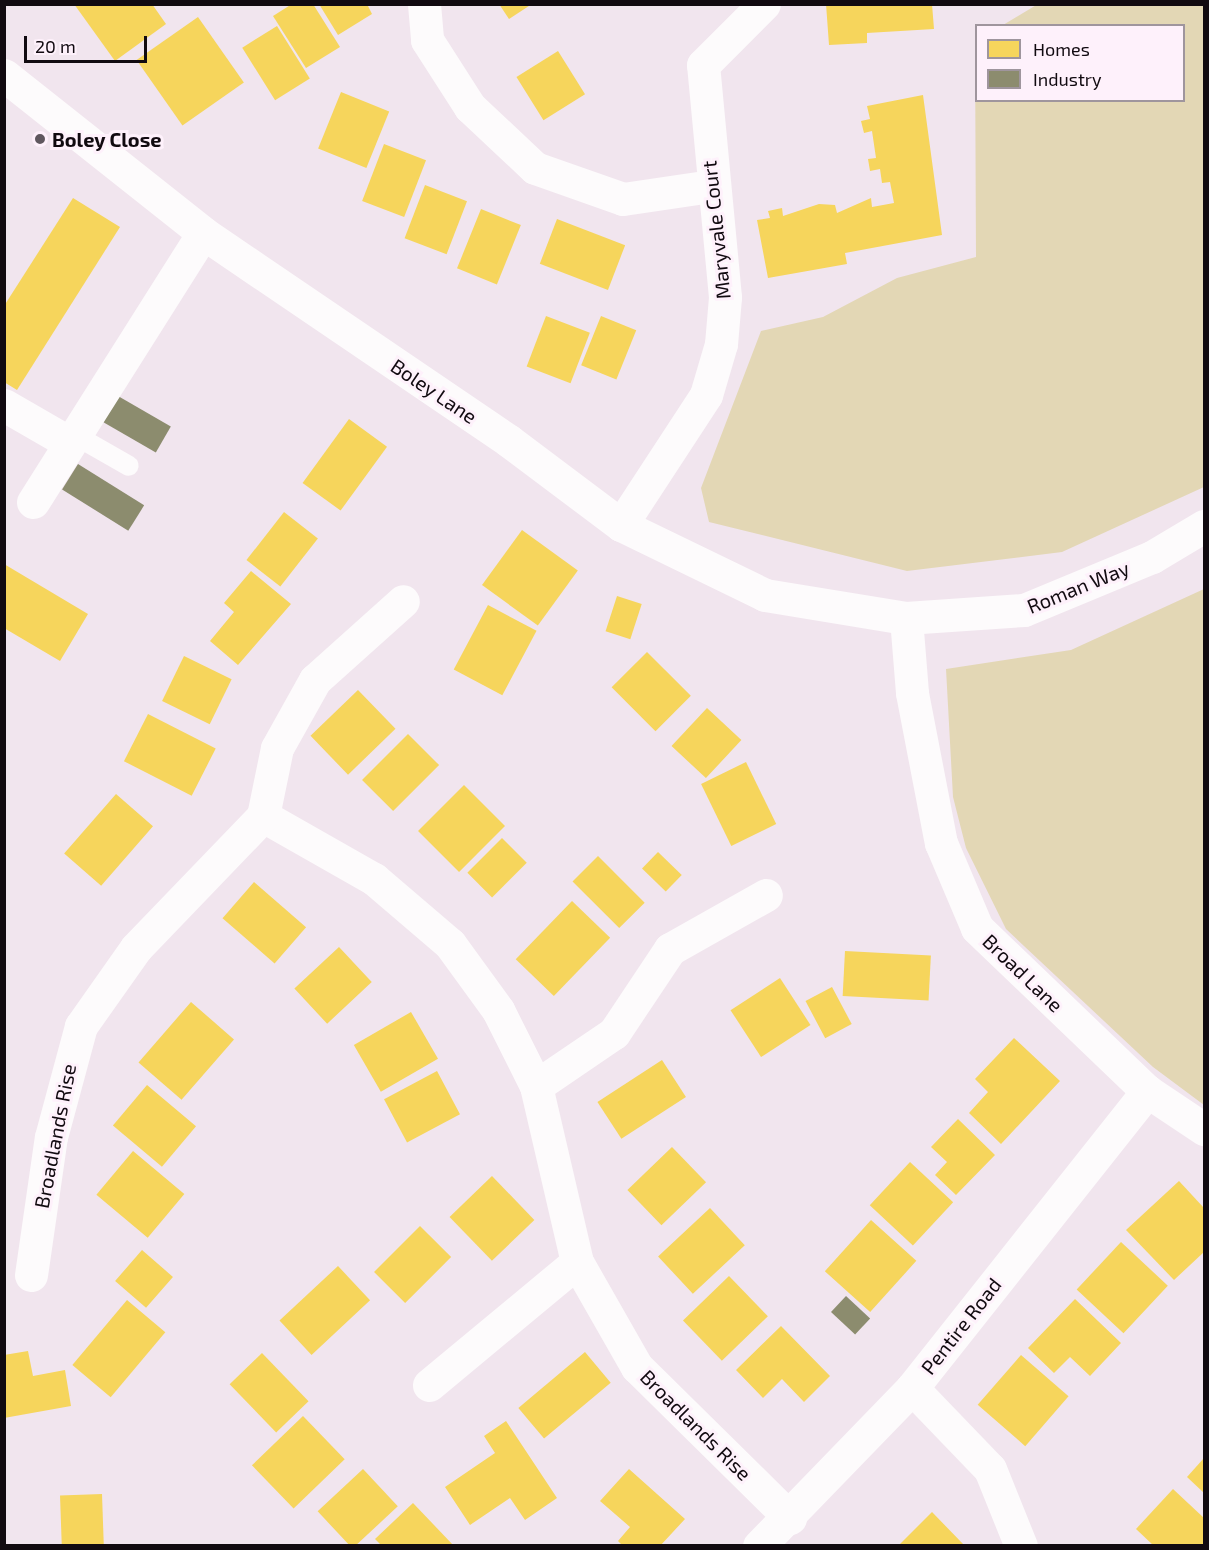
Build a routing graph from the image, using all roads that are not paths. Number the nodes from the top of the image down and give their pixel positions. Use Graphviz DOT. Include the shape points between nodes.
graph roads {
  1 [pos="424,4"];
  2 [pos="764,4"];
  3 [pos="4,75"];
  4 [pos="711,186"];
  5 [pos="203,232"];
  6 [pos="4,405"];
  7 [pos="71,438"];
  8 [pos="129,466"];
  9 [pos="33,502"];
  10 [pos="621,525"];
  11 [pos="1204,526"];
  12 [pos="403,601"];
  13 [pos="906,618"];
  14 [pos="263,816"];
  15 [pos="766,895"];
  16 [pos="536,1086"];
  17 [pos="1146,1091"];
  18 [pos="1204,1129"];
  19 [pos="577,1262"];
  20 [pos="31,1275"];
  21 [pos="429,1385"];
  22 [pos="912,1388"];
  23 [pos="790,1518"];
  24 [pos="759,1545"];
  25 [pos="1021,1545"];
  1 -- 4 [label="street" via="428,40 470,107 535,168 623,199"];
  2 -- 4 [label="street, Maryvale Court" via="703,65"];
  3 -- 5 [label="street, Boley Lane"];
  4 -- 10 [label="street, Maryvale Court" via="725,297 721,344 706,395"];
  5 -- 7 [label="street"];
  5 -- 10 [label="street, Boley Lane" via="509,441"];
  6 -- 7 [label="street"];
  7 -- 8 [label="lane"];
  7 -- 9 [label="street"];
  10 -- 13 [label="street, Boley Lane" via="765,595"];
  11 -- 13 [label="street, Roman Way" via="1152,557 1024,610"];
  12 -- 14 [label="street" via="315,680 277,747"];
  13 -- 17 [label="street, Broad Lane" via="912,693 941,843 977,928"];
  14 -- 16 [label="street, Broadlands Rise" via="375,879 450,944 498,1010"];
  14 -- 20 [label="street, Broadlands Rise" via="136,948 81,1026 55,1116"];
  15 -- 16 [label="street" via="670,949 614,1033"];
  16 -- 19 [label="street, Broadlands Rise"];
  17 -- 18 [label="street, Broad Lane"];
  17 -- 22 [label="street, Pentire Road"];
  19 -- 21 [label="street"];
  19 -- 23 [label="street, Broadlands Rise" via="637,1367"];
  22 -- 23 [label="street, Pentire Road"];
  22 -- 25 [label="street" via="990,1469"];
  23 -- 24 [label="street, Pentire Road"];
}
